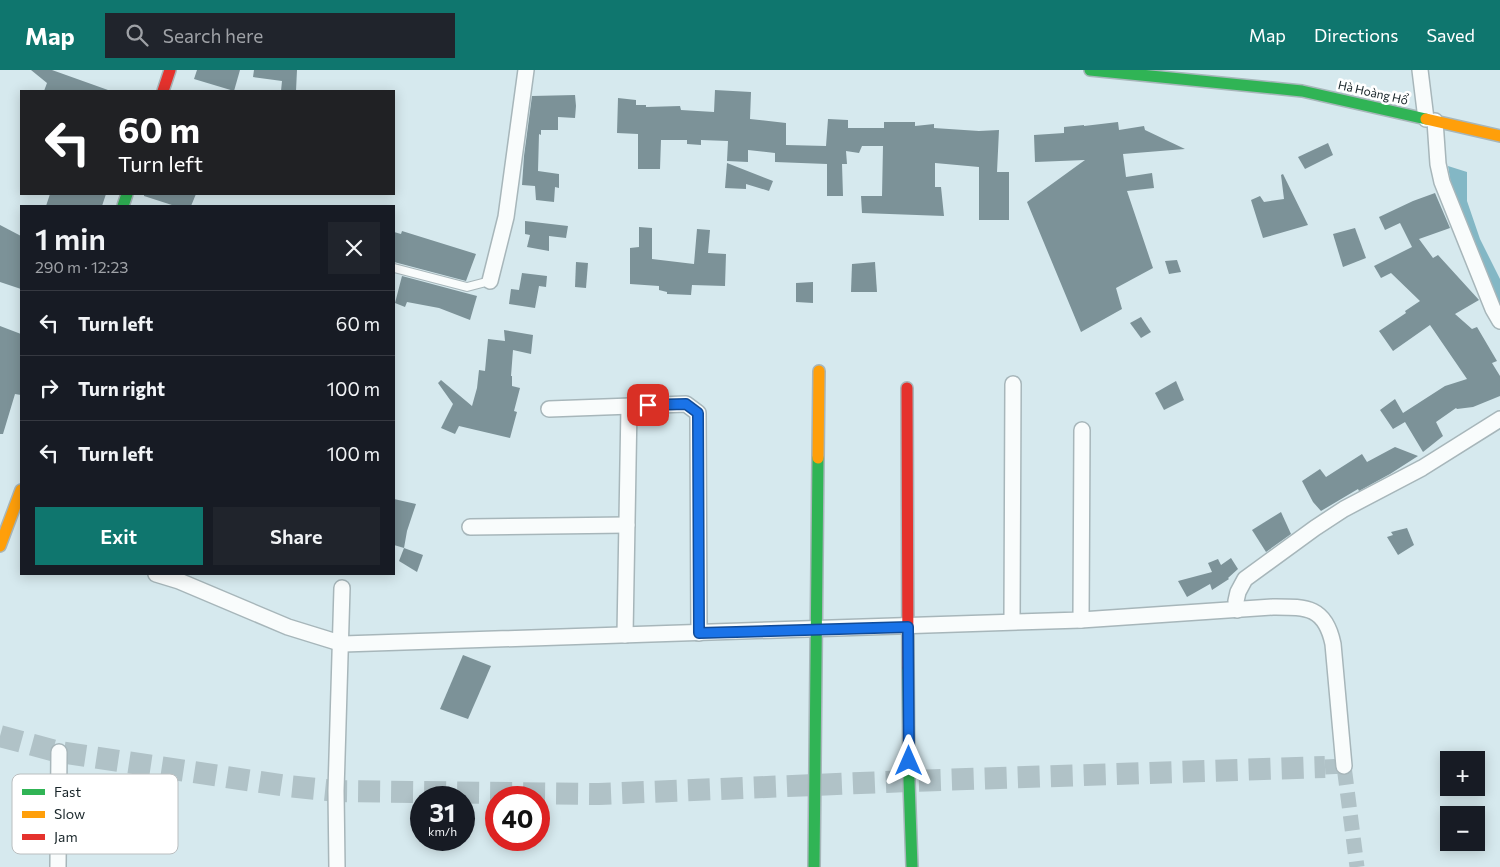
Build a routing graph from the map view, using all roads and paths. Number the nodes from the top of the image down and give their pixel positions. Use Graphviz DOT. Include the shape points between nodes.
graph roads {
  1 [pos="170,70"];
  2 [pos="526,70"];
  3 [pos="1090,70"];
  4 [pos="1420,70"];
  5 [pos="163,90"];
  6 [pos="1431,120"];
  7 [pos="1500,136"];
  8 [pos="395,268"];
  9 [pos="490,281"];
  10 [pos="1500,321"];
  11 [pos="819,371"];
  12 [pos="1013,384"];
  13 [pos="907,388"];
  14 [pos="629,406"];
  15 [pos="549,409"];
  16 [pos="1500,419"];
  17 [pos="1082,430"];
  18 [pos="20,493"];
  19 [pos="627,525"];
  20 [pos="470,527"];
  21 [pos="20,535"];
  22 [pos="3,539"];
  23 [pos="164,575"];
  24 [pos="180,577"];
  25 [pos="342,588"];
  26 [pos="1237,610"];
  27 [pos="1081,620"];
  28 [pos="1012,621"];
  29 [pos="908,627"];
  30 [pos="816,629"];
  31 [pos="699,633"];
  32 [pos="625,635"];
  33 [pos="340,644"];
  34 [pos="59,752"];
  35 [pos="1344,766"];
  36 [pos="59,774"];
  37 [pos="58,854"];
  38 [pos="58,867"];
  39 [pos="337,867"];
  40 [pos="814,867"];
  41 [pos="912,867"];
  1 -- 5 [label="street"];
  2 -- 9 [label="street" via="506,217"];
  3 -- 6 [label="street, Hà Hoàng Hổ" via="1302,91"];
  4 -- 6 [label="street"];
  6 -- 7 [label="street, Hà Hoàng Hổ"];
  6 -- 10 [label="street" via="1448,199"];
  8 -- 9 [label="lane" via="467,287"];
  11 -- 30 [label="street"];
  12 -- 28 [label="street"];
  13 -- 29 [label="street"];
  14 -- 15 [label="street"];
  14 -- 19 [label="street"];
  14 -- 31 [label="street" via="686,404 698,413"];
  16 -- 26 [label="street" via="1422,468 1315,528 1245,579 1238,592"];
  17 -- 27 [label="street"];
  18 -- 22 [label="street"];
  19 -- 20 [label="street"];
  19 -- 32 [label="street"];
  21 -- 22 [label="street"];
  23 -- 24 [label="street"];
  24 -- 33 [label="street" via="288,627"];
  25 -- 33 [label="street"];
  26 -- 27 [label="street"];
  26 -- 35 [label="street" via="1302,607 1316,612 1324,620 1333,644"];
  27 -- 28 [label="street"];
  28 -- 29 [label="street"];
  29 -- 30 [label="street"];
  29 -- 41 [label="street"];
  30 -- 31 [label="street"];
  30 -- 40 [label="street"];
  31 -- 32 [label="street"];
  32 -- 33 [label="street"];
  33 -- 39 [label="street"];
  34 -- 36 [label="street"];
  37 -- 38 [label="street"];
}
